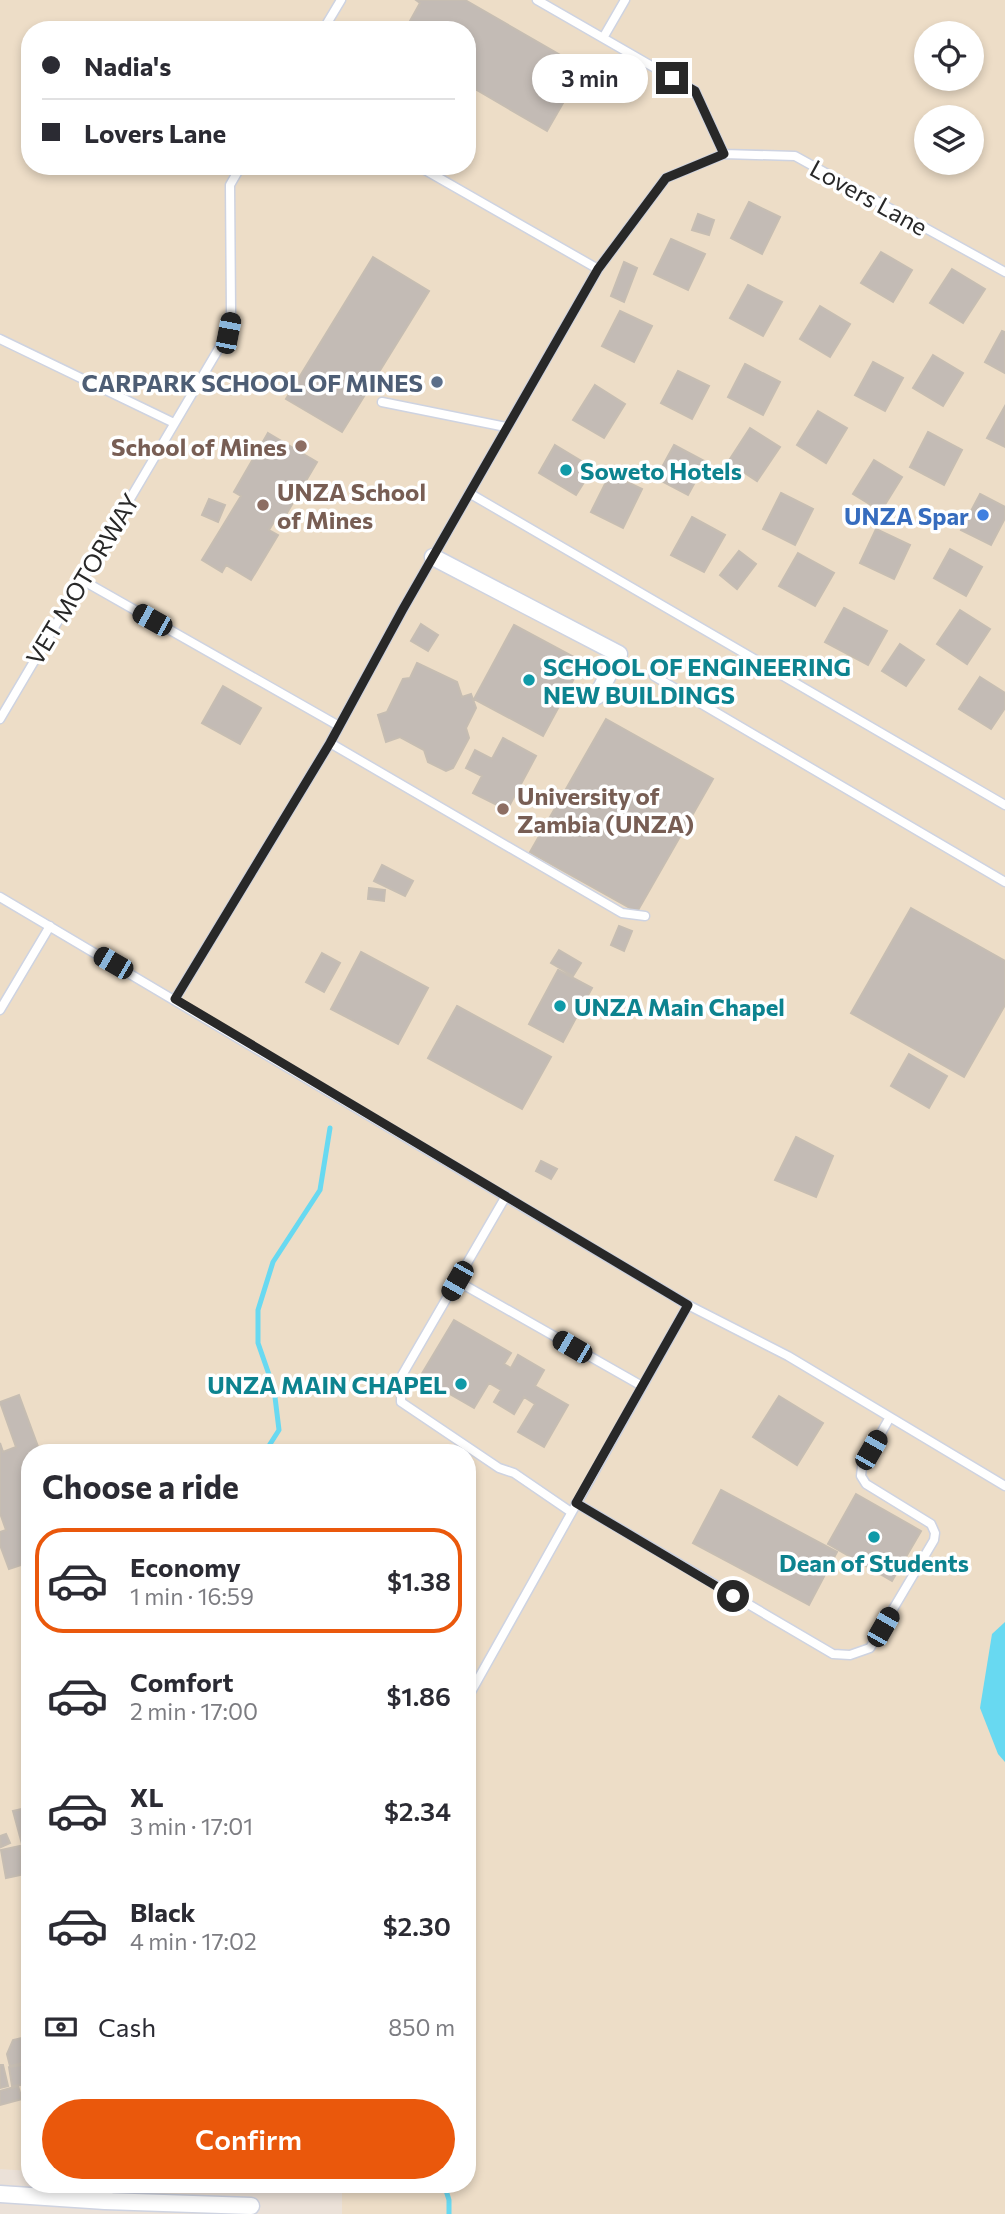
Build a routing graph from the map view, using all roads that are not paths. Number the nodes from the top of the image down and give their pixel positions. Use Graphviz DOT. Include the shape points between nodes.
graph roads {
  1 [pos="341,0"];
  2 [pos="537,0"];
  3 [pos="625,0"];
  4 [pos="328,21"];
  5 [pos="603,38"];
  6 [pos="724,154"];
  7 [pos="236,175"];
  8 [pos="434,175"];
  9 [pos="598,269"];
  10 [pos="1005,272"];
  11 [pos="0,339"];
  12 [pos="382,402"];
  13 [pos="174,423"];
  14 [pos="506,427"];
  15 [pos="469,493"];
  16 [pos="433,557"];
  17 [pos="82,580"];
  18 [pos="654,676"];
  19 [pos="597,696"];
  20 [pos="0,719"];
  21 [pos="339,726"];
  22 [pos="330,743"];
  23 [pos="1005,805"];
  24 [pos="1005,882"];
  25 [pos="0,897"];
  26 [pos="645,916"];
  27 [pos="50,926"];
  28 [pos="175,999"];
  29 [pos="0,1010"];
  30 [pos="506,1196"];
  31 [pos="457,1281"];
  32 [pos="688,1305"];
  33 [pos="642,1386"];
  34 [pos="890,1417"];
  35 [pos="463,1444"];
  36 [pos="476,1453"];
  37 [pos="1005,1486"];
  38 [pos="576,1503"];
  39 [pos="571,1512"];
  40 [pos="476,1683"];
  41 [pos="108,2193"];
  42 [pos="0,2194"];
  43 [pos="104,2201"];
  44 [pos="251,2206"];
  1 -- 4 [label="lane"];
  2 -- 5 [label="lane"];
  3 -- 5 [label="lane"];
  5 -- 6 [label="lane" via="695,91"];
  6 -- 9 [label="lane" via="666,178"];
  6 -- 10 [label="lane, Lovers Lane" via="794,156"];
  7 -- 13 [label="lane, VET MOTORWAY" via="230,185 228,333"];
  8 -- 9 [label="lane"];
  9 -- 14 [label="lane"];
  11 -- 13 [label="lane"];
  12 -- 14 [label="lane"];
  13 -- 17 [label="lane, VET MOTORWAY"];
  14 -- 15 [label="lane"];
  15 -- 16 [label="lane"];
  15 -- 23 [label="lane"];
  16 -- 19 [label="street" via="619,654"];
  16 -- 21 [label="lane"];
  17 -- 20 [label="lane, VET MOTORWAY"];
  17 -- 21 [label="lane"];
  18 -- 24 [label="lane"];
  21 -- 22 [label="lane"];
  22 -- 26 [label="lane" via="622,913"];
  22 -- 28 [label="lane"];
  25 -- 27 [label="lane"];
  27 -- 28 [label="lane"];
  27 -- 29 [label="lane"];
  28 -- 30 [label="lane"];
  30 -- 31 [label="lane"];
  30 -- 32 [label="lane"];
  31 -- 33 [label="lane"];
  31 -- 35 [label="lane" via="401,1377 401,1402"];
  32 -- 33 [label="lane"];
  32 -- 34 [label="lane" via="788,1356"];
  33 -- 38 [label="lane"];
  34 -- 37 [label="lane"];
  34 -- 38 [label="lane" via="861,1476 866,1484 931,1524 935,1533 870,1648 862,1652 833,1654"];
  36 -- 39 [label="lane"];
  38 -- 39 [label="lane"];
  39 -- 40 [label="lane"];
  41 -- 43 [label="lane"];
  42 -- 43 [label="street"];
  43 -- 44 [label="street"];
}
